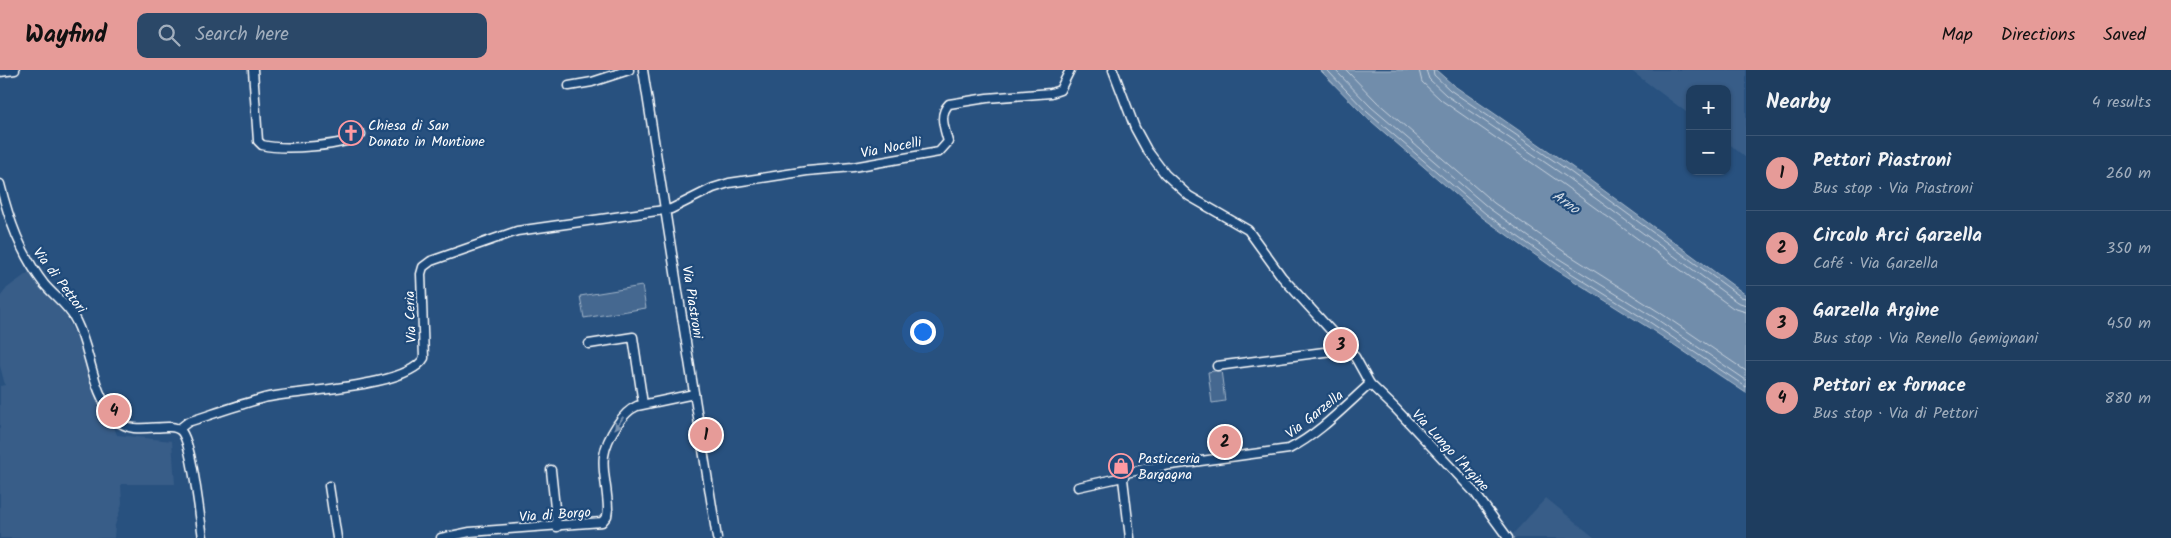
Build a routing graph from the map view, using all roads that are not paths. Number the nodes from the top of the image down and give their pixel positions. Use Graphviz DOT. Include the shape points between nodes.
graph roads {
  1 [pos="15,70"];
  2 [pos="253,70"];
  3 [pos="629,70"];
  4 [pos="642,70"];
  5 [pos="1070,70"];
  6 [pos="1114,70"];
  7 [pos="0,72"];
  8 [pos="569,86"];
  9 [pos="361,134"];
  10 [pos="0,184"];
  11 [pos="665,210"];
  12 [pos="8,216"];
  13 [pos="0,222"];
  14 [pos="589,344"];
  15 [pos="1347,348"];
  16 [pos="1217,366"];
  17 [pos="1370,384"];
  18 [pos="694,394"];
  19 [pos="643,404"];
  20 [pos="179,429"];
  21 [pos="551,470"];
  22 [pos="1123,477"];
  23 [pos="328,486"];
  24 [pos="1078,487"];
  25 [pos="557,527"];
  26 [pos="203,538"];
  27 [pos="338,538"];
  28 [pos="442,538"];
  29 [pos="717,538"];
  30 [pos="1130,538"];
  31 [pos="1508,538"];
  1 -- 7 [label="street"];
  2 -- 9 [label="street" via="258,141 262,145 279,148 310,146 348,141"];
  3 -- 8 [label="street"];
  4 -- 11 [label="street, Via Piastroni"];
  5 -- 11 [label="street, Via Nocelli" via="1060,90 1051,93 949,104 942,118 948,142 939,152 729,183"];
  6 -- 15 [label="street, Via Lungo l'Argine" via="1135,128 1165,174 1189,196 1248,230 1282,277"];
  10 -- 12 [label="street, Via di Pettori"];
  11 -- 18 [label="street, Via Piastroni"];
  11 -- 20 [label="street, Via Ceria" via="517,231 431,261 422,268 421,274 424,358 415,368 363,384 264,398 188,422"];
  12 -- 13 [label="street"];
  12 -- 20 [label="street, Via di Pettori" via="31,266 73,314 96,382 113,416 122,424 135,428"];
  14 -- 19 [label="street" via="633,337"];
  15 -- 16 [label="street"];
  15 -- 17 [label="street, Via Lungo l'Argine"];
  17 -- 22 [label="street, Via Garzella" via="1328,421 1289,449 1149,468 1128,472"];
  17 -- 31 [label="street, Via Lungo l'Argine" via="1475,493"];
  18 -- 19 [label="street, Via di Borgo"];
  18 -- 29 [label="street, Via Piastroni"];
  19 -- 25 [label="street, Via di Borgo, one-way" via="625,414 604,450 608,501 605,519 597,524"];
  20 -- 26 [label="street" via="186,442"];
  21 -- 25 [label="street"];
  22 -- 24 [label="street, Via Garzella"];
  22 -- 30 [label="street"];
  23 -- 27 [label="street"];
  25 -- 28 [label="street, Via di Borgo" via="470,532"];
}
